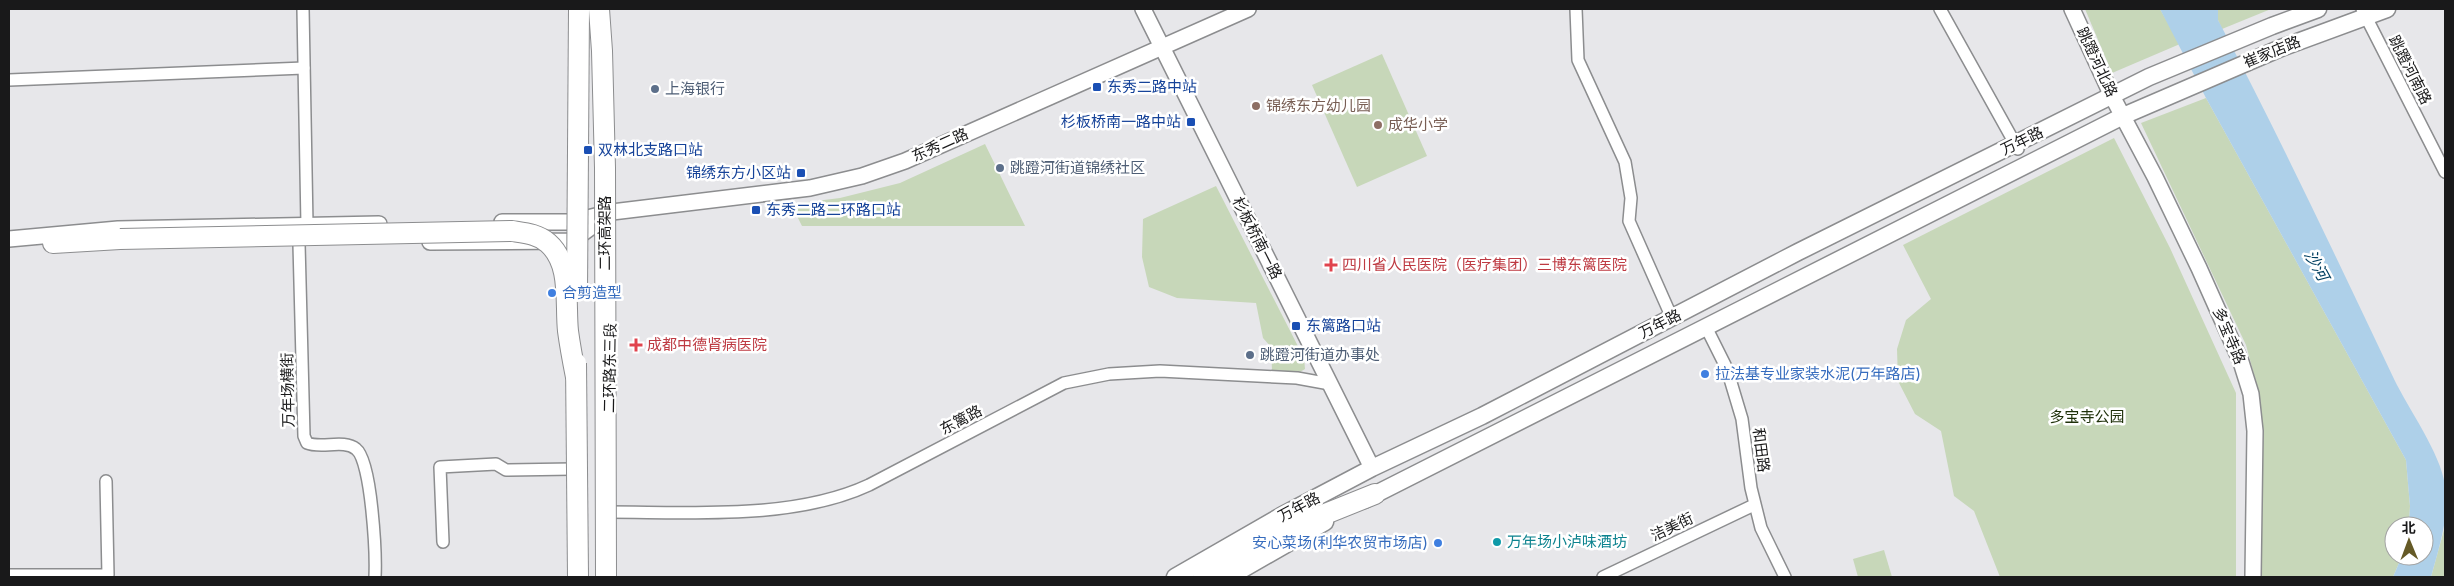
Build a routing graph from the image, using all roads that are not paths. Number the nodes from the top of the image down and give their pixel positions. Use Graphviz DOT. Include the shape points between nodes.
graph roads {
  1 [pos="302,9"];
  2 [pos="570,9"];
  3 [pos="578,9"];
  4 [pos="599,9"];
  5 [pos="608,9"];
  6 [pos="1142,9"];
  7 [pos="1248,9"];
  8 [pos="1576,9"];
  9 [pos="1940,9"];
  10 [pos="2072,9"];
  11 [pos="2318,9"];
  12 [pos="2387,9"];
  13 [pos="2364,12"];
  14 [pos="1163,48"];
  15 [pos="304,68"];
  16 [pos="2149,77"];
  17 [pos="9,80"];
  18 [pos="2112,96"];
  19 [pos="2158,99"];
  20 [pos="2123,116"];
  21 [pos="2016,146"];
  22 [pos="2445,172"];
  23 [pos="609,205"];
  24 [pos="571,222"];
  25 [pos="307,225"];
  26 [pos="9,240"];
  27 [pos="572,241"];
  28 [pos="53,243"];
  29 [pos="299,244"];
  30 [pos="1672,318"];
  31 [pos="1706,328"];
  32 [pos="576,377"];
  33 [pos="1330,384"];
  34 [pos="1372,468"];
  35 [pos="573,469"];
  36 [pos="106,481"];
  37 [pos="1375,494"];
  38 [pos="1754,505"];
  39 [pos="608,512"];
  40 [pos="443,542"];
  41 [pos="9,575"];
  42 [pos="376,577"];
  43 [pos="574,577"];
  44 [pos="578,577"];
  45 [pos="608,577"];
  46 [pos="620,577"];
  47 [pos="1174,577"];
  48 [pos="1203,577"];
  49 [pos="1229,577"];
  50 [pos="1602,577"];
  51 [pos="1785,577"];
  52 [pos="2253,577"];
  1 -- 15 [label="street"];
  2 -- 24 [label="main road"];
  3 -- 32 [label="highway, 二环高架路, bridge"];
  4 -- 23 [label="highway, 二环高架路, bridge"];
  5 -- 23 [label="main road, 二环路东三段"];
  6 -- 14 [label="street, 杉板桥南一路"];
  7 -- 14 [label="street, 东秀二路"];
  8 -- 30 [label="street" via="1578,60 1625,162 1631,198 1628,221"];
  9 -- 21 [label="street"];
  10 -- 18 [label="street, 跳蹬河北路"];
  11 -- 16 [label="main road, 崔家店路"];
  12 -- 13 [label="main road, 崔家店路"];
  13 -- 19 [label="main road, 崔家店路"];
  13 -- 22 [label="street, 跳蹬河南路"];
  14 -- 23 [label="street, 东秀二路" via="905,161 862,176 810,188"];
  14 -- 33 [label="street, 杉板桥南一路"];
  15 -- 17 [label="street"];
  15 -- 25 [label="street"];
  16 -- 18 [label="main road, 万年路"];
  18 -- 20 [label="street, 跳蹬河北路"];
  18 -- 21 [label="main road, 万年路"];
  19 -- 20 [label="main road, 万年路"];
  20 -- 31 [label="main road, 万年路"];
  20 -- 52 [label="street, 多宝寺路" via="2199,268 2241,362 2251,394 2254,431"];
  21 -- 30 [label="main road, 万年路"];
  23 -- 24 [label="street, 东秀二路"];
  23 -- 27 [label="street"];
  23 -- 39 [label="main road, 二环路东三段"];
  23 -- 45 [label="highway, 二环高架路, bridge"];
  23 -- 46 [label="highway, bridge" via="616,260"];
  24 -- 25 [label="street, 东秀二路"];
  24 -- 27 [label="main road"];
  25 -- 26 [label="street, 东秀二路" via="118,229"];
  26 -- 28 [label="street"];
  27 -- 29 [label="street"];
  27 -- 35 [label="main road"];
  28 -- 29 [label="street" via="120,247"];
  28 -- 32 [label="highway, bridge" via="512,231 532,234 548,242 557,253 565,273 568,332"];
  29 -- 42 [label="street, 万年场横街" via="304,436 307,443 314,446 348,446 356,449 362,457 375,542"];
  30 -- 34 [label="main road, 万年路" via="1482,416"];
  31 -- 37 [label="main road, 万年路"];
  31 -- 38 [label="street, 和田路" via="1727,369 1742,418"];
  32 -- 44 [label="highway, 二环高架路, bridge"];
  33 -- 34 [label="street, 杉板桥南一路"];
  33 -- 39 [label="street, 东篱路" via="1297,378 1170,372 1109,374 1064,383 845,496 816,504 777,509"];
  34 -- 47 [label="main road, 万年路"];
  35 -- 40 [label="street" via="506,470 496,464 440,467"];
  35 -- 43 [label="main road"];
  36 -- 41 [label="street" via="108,575"];
  37 -- 48 [label="highway" via="1293,527"];
  37 -- 49 [label="main road, 万年路"];
  38 -- 50 [label="street, 洁美街"];
  38 -- 51 [label="street, 和田路" via="1761,528"];
  39 -- 45 [label="main road, 二环路东三段"];
}
